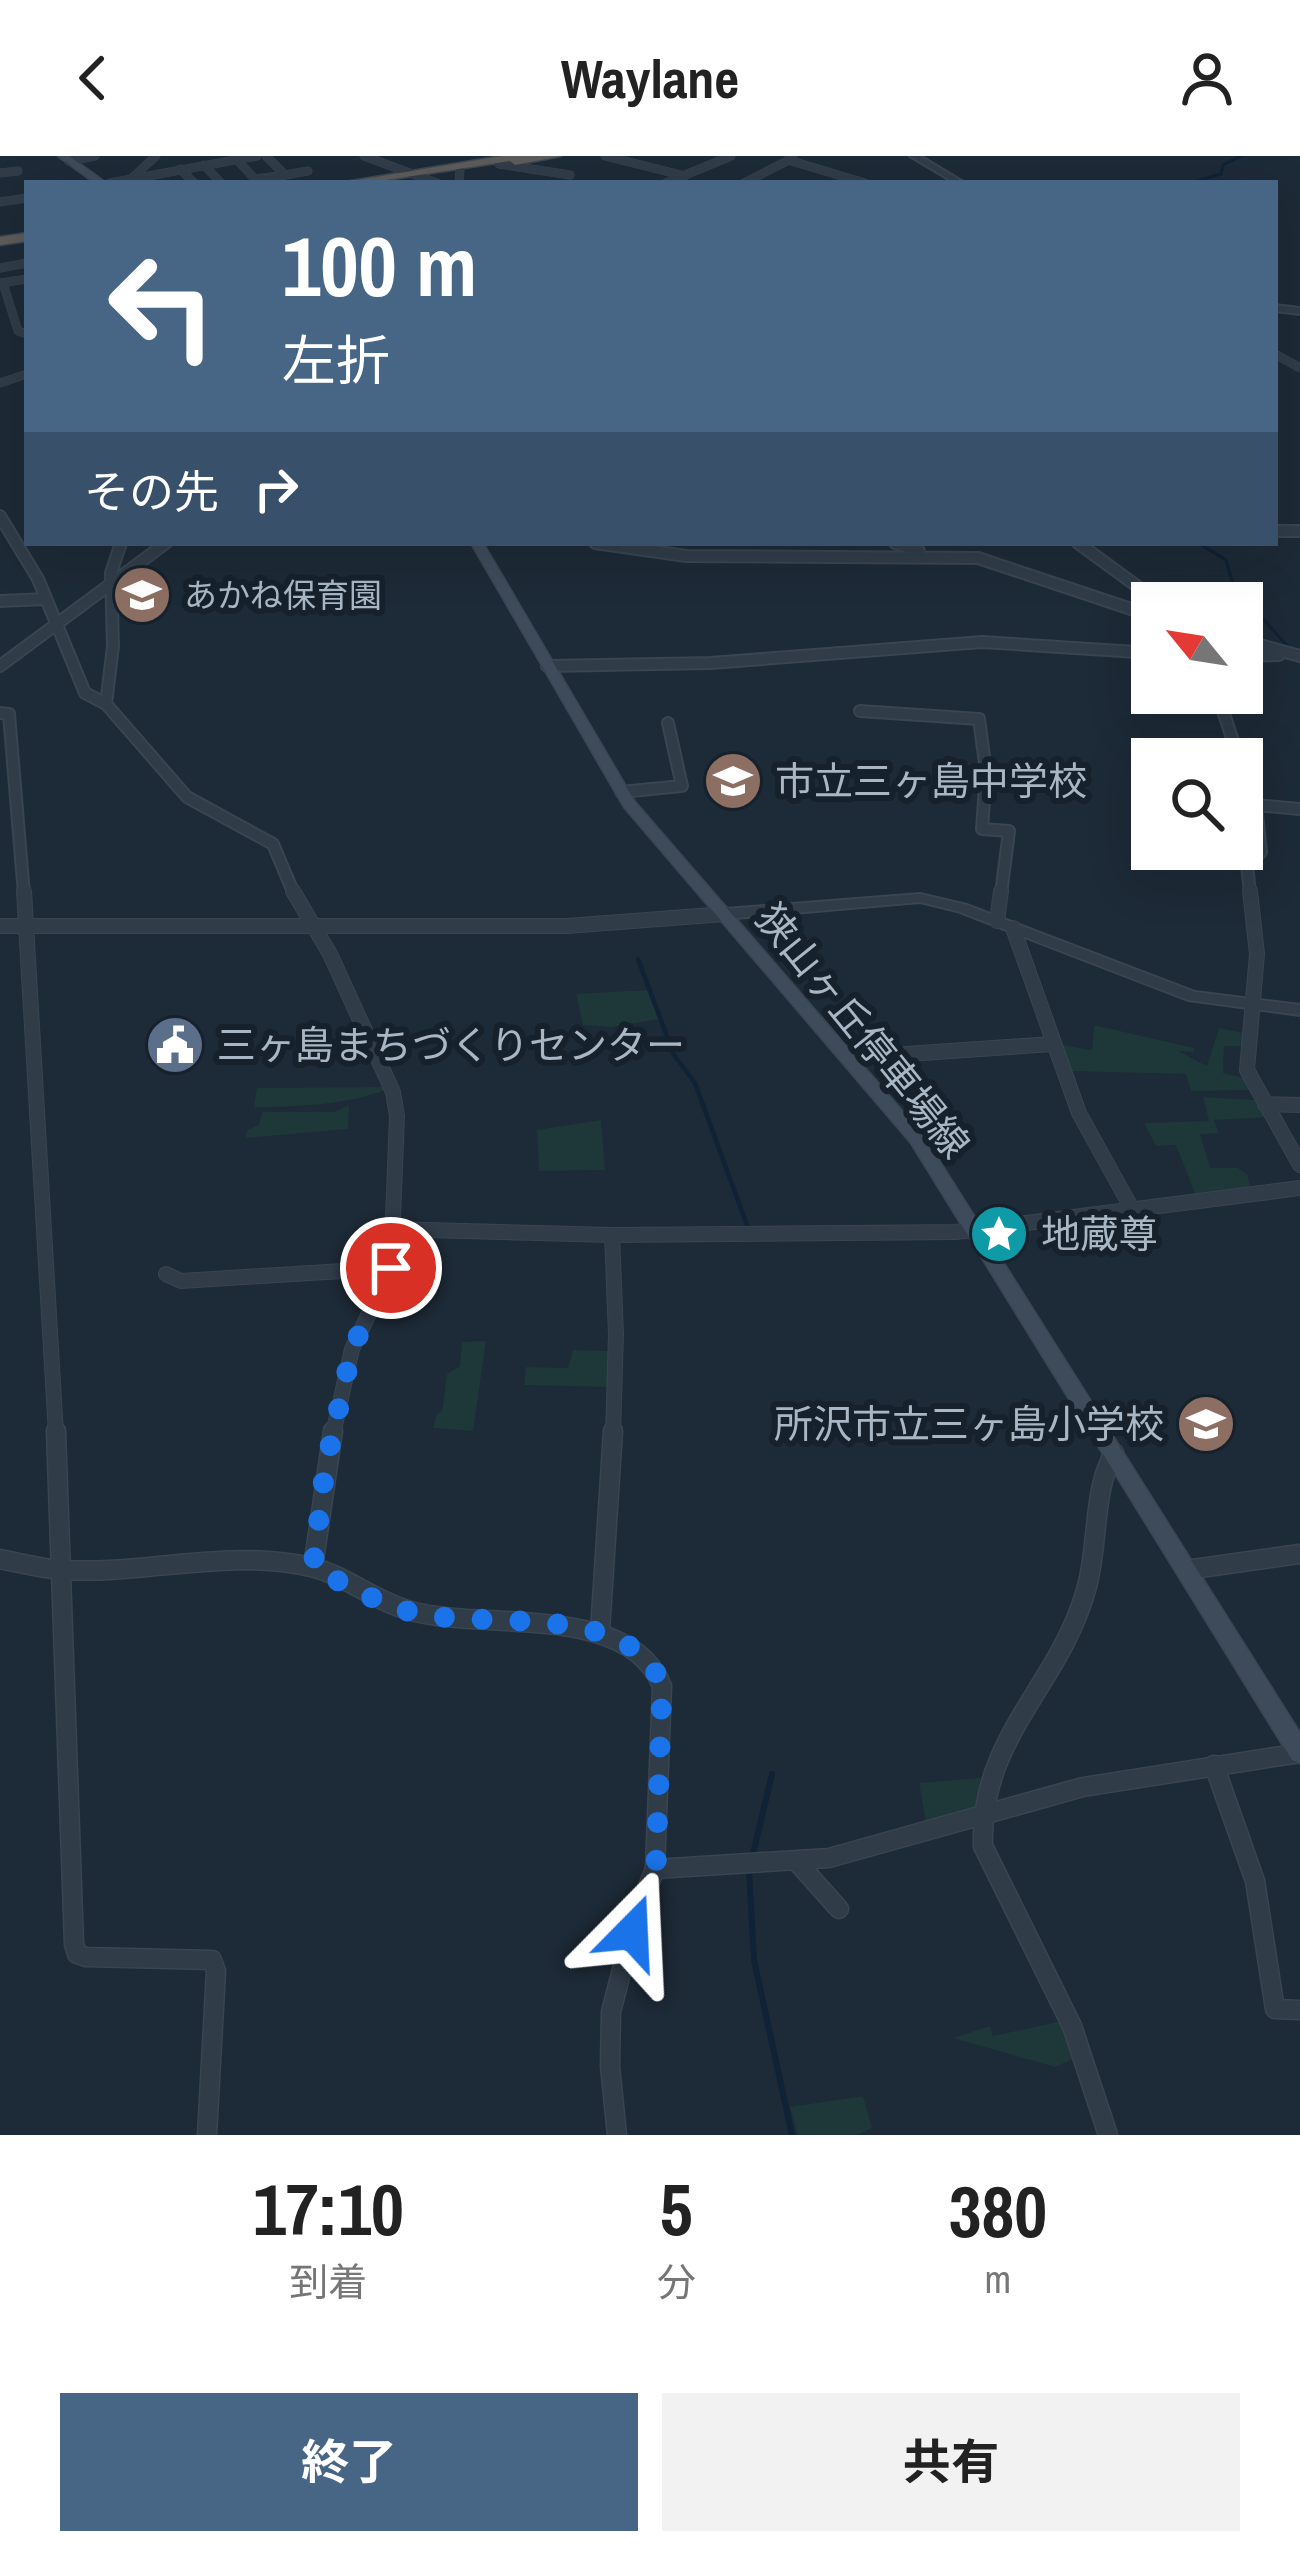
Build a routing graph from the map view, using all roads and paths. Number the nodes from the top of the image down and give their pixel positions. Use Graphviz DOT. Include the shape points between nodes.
graph roads {
  1 [pos="95,156"];
  2 [pos="156,156"];
  3 [pos="257,156"];
  4 [pos="266,156"];
  5 [pos="364,156"];
  6 [pos="524,156"];
  7 [pos="556,156"];
  8 [pos="605,156"];
  9 [pos="731,156"];
  10 [pos="914,156"];
  11 [pos="792,158"];
  12 [pos="66,159"];
  13 [pos="236,159"];
  14 [pos="382,159"];
  15 [pos="499,164"];
  16 [pos="204,165"];
  17 [pos="460,169"];
  18 [pos="180,170"];
  19 [pos="18,171"];
  20 [pos="308,171"];
  21 [pos="0,172"];
  22 [pos="285,175"];
  23 [pos="418,175"];
  24 [pos="570,175"];
  25 [pos="685,176"];
  26 [pos="133,178"];
  27 [pos="97,180"];
  28 [pos="124,180"];
  29 [pos="191,180"];
  30 [pos="218,180"];
  31 [pos="381,180"];
  32 [pos="430,180"];
  33 [pos="674,180"];
  34 [pos="750,180"];
  35 [pos="857,180"];
  36 [pos="956,180"];
  37 [pos="2,283"];
  38 [pos="4,302"];
  39 [pos="24,333"];
  40 [pos="0,516"];
  41 [pos="120,546"];
  42 [pos="162,546"];
  43 [pos="479,546"];
  44 [pos="611,546"];
  45 [pos="904,546"];
  46 [pos="1082,546"];
  47 [pos="935,556"];
  48 [pos="1131,582"];
  49 [pos="110,585"];
  50 [pos="46,599"];
  51 [pos="0,601"];
  52 [pos="1131,609"];
  53 [pos="58,621"];
  54 [pos="1263,646"];
  55 [pos="1131,651"];
  56 [pos="1295,654"];
  57 [pos="1263,655"];
  58 [pos="0,666"];
  59 [pos="547,666"];
  60 [pos="106,704"];
  61 [pos="860,711"];
  62 [pos="0,712"];
  63 [pos="668,723"];
  64 [pos="621,792"];
  65 [pos="1263,806"];
  66 [pos="1300,809"];
  67 [pos="1248,870"];
  68 [pos="725,914"];
  69 [pos="1005,924"];
  70 [pos="27,925"];
  71 [pos="0,926"];
  72 [pos="313,928"];
  73 [pos="1251,1006"];
  74 [pos="1300,1010"];
  75 [pos="1052,1044"];
  76 [pos="848,1058"];
  77 [pos="1265,1105"];
  78 [pos="1300,1105"];
  79 [pos="1300,1166"];
  80 [pos="1300,1188"];
  81 [pos="1131,1207"];
  82 [pos="391,1229"];
  83 [pos="978,1230"];
  84 [pos="612,1235"];
  85 [pos="391,1268"];
  86 [pos="166,1274"];
  87 [pos="1114,1453"];
  88 [pos="1300,1553"];
  89 [pos="0,1558"];
  90 [pos="313,1567"];
  91 [pos="64,1570"];
  92 [pos="1186,1570"];
  93 [pos="600,1631"];
  94 [pos="1300,1753"];
  95 [pos="1214,1765"];
  96 [pos="979,1817"];
  97 [pos="798,1863"];
  98 [pos="656,1869"];
  99 [pos="839,1909"];
  100 [pos="1300,2010"];
  101 [pos="207,2135"];
  102 [pos="616,2135"];
  103 [pos="1108,2135"];
  1 -- 12 [label="street"];
  2 -- 26 [label="street"];
  3 -- 13 [label="street"];
  4 -- 22 [label="street"];
  5 -- 14 [label="street"];
  6 -- 17 [label="highway"];
  7 -- 15 [label="highway"];
  8 -- 25 [label="street"];
  9 -- 25 [label="street"];
  10 -- 36 [label="street"];
  11 -- 34 [label="street"];
  11 -- 35 [label="street"];
  12 -- 27 [label="main road"];
  13 -- 16 [label="street"];
  13 -- 22 [label="street" via="255,179"];
  14 -- 23 [label="street"];
  14 -- 31 [label="street"];
  15 -- 17 [label="highway"];
  15 -- 24 [label="street"];
  16 -- 18 [label="street"];
  16 -- 30 [label="street"];
  17 -- 23 [label="highway"];
  18 -- 26 [label="street"];
  18 -- 29 [label="street"];
  19 -- 21 [label="street"];
  20 -- 22 [label="street"];
  23 -- 31 [label="highway"];
  23 -- 32 [label="street"];
  25 -- 33 [label="street"];
  26 -- 28 [label="street"];
  37 -- 38 [label="street"];
  38 -- 39 [label="street"];
  40 -- 50 [label="street"];
  41 -- 49 [label="street"];
  42 -- 49 [label="street"];
  43 -- 59 [label="main road, 狭山ヶ丘停車場線"];
  44 -- 47 [label="street" via="730,558"];
  45 -- 47 [label="street"];
  46 -- 48 [label="street"];
  47 -- 52 [label="street" via="991,561"];
  49 -- 53 [label="street"];
  49 -- 60 [label="street"];
  50 -- 51 [label="street"];
  50 -- 53 [label="street"];
  53 -- 58 [label="street"];
  53 -- 60 [label="street" via="85,693"];
  54 -- 56 [label="street"];
  55 -- 59 [label="street" via="982,642 711,663"];
  56 -- 57 [label="street"];
  59 -- 64 [label="main road, 狭山ヶ丘停車場線"];
  60 -- 72 [label="street" via="171,784 273,844"];
  61 -- 69 [label="street" via="979,719 982,829 1010,831"];
  62 -- 70 [label="street" via="9,715"];
  63 -- 64 [label="street" via="682,786"];
  64 -- 68 [label="main road, 狭山ヶ丘停車場線"];
  65 -- 66 [label="street"];
  67 -- 73 [label="street" via="1257,954"];
  68 -- 69 [label="street" via="920,898"];
  68 -- 72 [label="street" via="630,925"];
  68 -- 76 [label="main road, 狭山ヶ丘停車場線"];
  69 -- 73 [label="street" via="1170,990"];
  69 -- 75 [label="street"];
  70 -- 71 [label="street"];
  70 -- 72 [label="street"];
  70 -- 91 [label="street"];
  72 -- 82 [label="street" via="393,1092"];
  73 -- 74 [label="street"];
  73 -- 77 [label="street" via="1247,1070"];
  75 -- 76 [label="street"];
  75 -- 81 [label="street"];
  76 -- 83 [label="main road, 狭山ヶ丘停車場線" via="917,1139"];
  77 -- 78 [label="street"];
  77 -- 79 [label="street"];
  80 -- 81 [label="street"];
  81 -- 83 [label="street"];
  82 -- 84 [label="street"];
  82 -- 85 [label="street"];
  83 -- 84 [label="street"];
  83 -- 87 [label="main road, 狭山ヶ丘停車場線"];
  84 -- 93 [label="street" via="617,1348"];
  85 -- 86 [label="street" via="182,1281"];
  85 -- 90 [label="street" via="352,1349"];
  87 -- 92 [label="main road, 狭山ヶ丘停車場線"];
  87 -- 96 [label="street" via="1080,1609 996,1756"];
  88 -- 92 [label="street"];
  89 -- 91 [label="street"];
  90 -- 91 [label="street" via="216,1560"];
  90 -- 93 [label="street" via="416,1613"];
  91 -- 101 [label="street" via="74,1944 86,1957 212,1960"];
  92 -- 94 [label="main road, 狭山ヶ丘停車場線"];
  93 -- 98 [label="street" via="655,1668 662,1686"];
  94 -- 95 [label="street"];
  95 -- 96 [label="street" via="1083,1787"];
  95 -- 100 [label="street" via="1255,1881 1274,2009"];
  96 -- 97 [label="street"];
  96 -- 103 [label="street" via="983,1846 1072,2026"];
  97 -- 98 [label="street"];
  97 -- 99 [label="street"];
  98 -- 102 [label="street" via="611,2012"];
}
